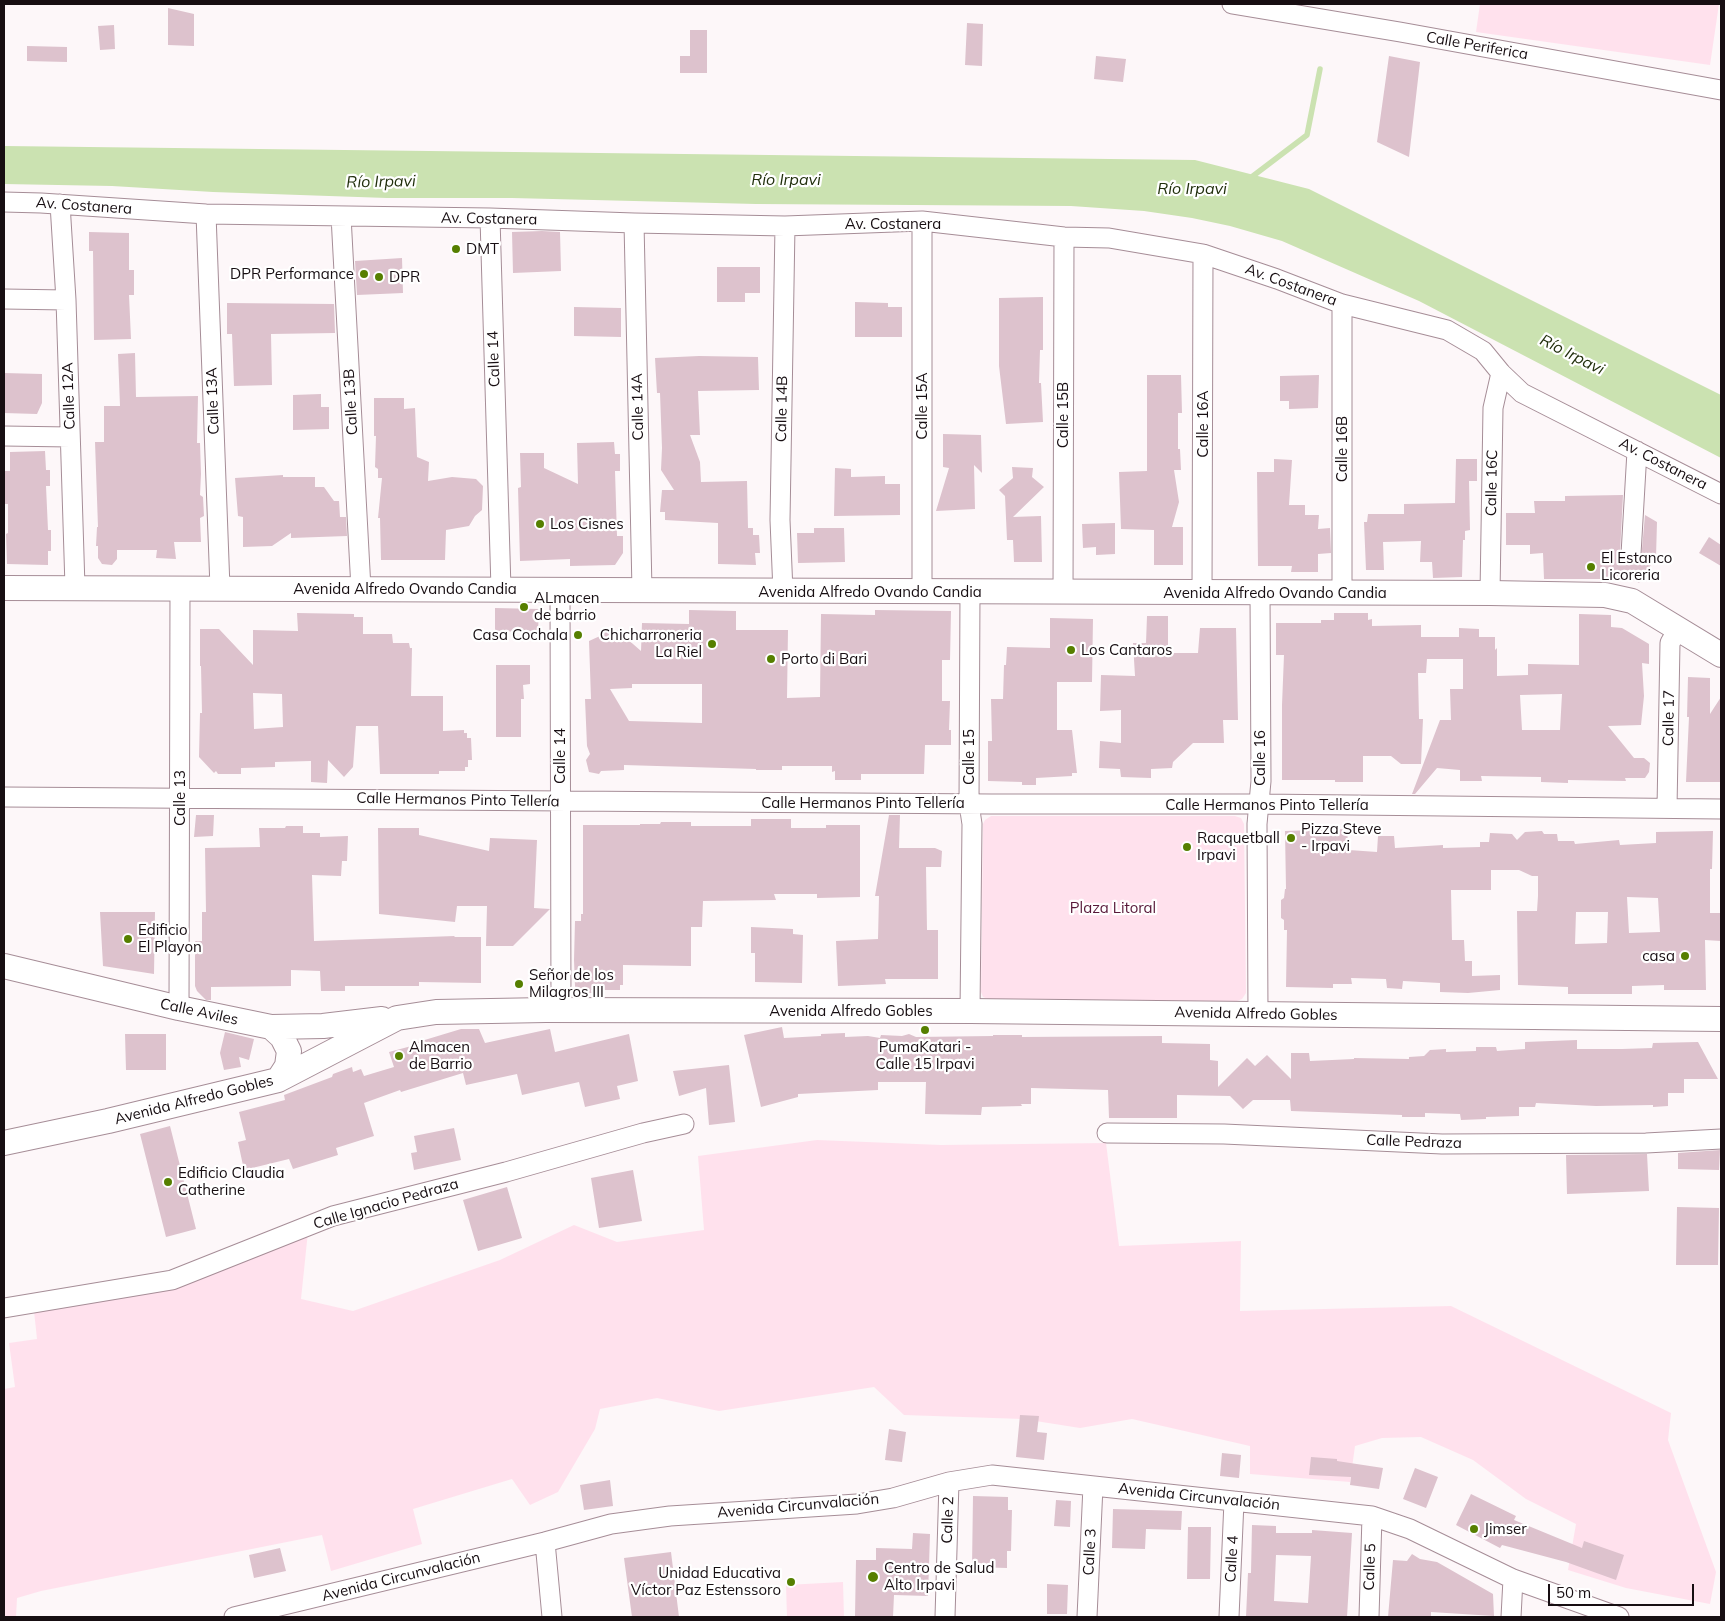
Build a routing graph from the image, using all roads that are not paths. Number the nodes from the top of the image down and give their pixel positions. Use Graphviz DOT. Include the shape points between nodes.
graph roads {
  1 [pos="1232,4"];
  2 [pos="1721,90"];
  3 [pos="4,202"];
  4 [pos="60,204"];
  5 [pos="206,214"];
  6 [pos="341,216"];
  7 [pos="490,218"];
  8 [pos="922,221"];
  9 [pos="634,223"];
  10 [pos="785,226"];
  11 [pos="1064,237"];
  12 [pos="1203,254"];
  13 [pos="4,299"];
  14 [pos="66,300"];
  15 [pos="1342,304"];
  16 [pos="1501,373"];
  17 [pos="4,436"];
  18 [pos="70,436"];
  19 [pos="1637,451"];
  20 [pos="1721,494"];
  21 [pos="1631,554"];
  22 [pos="4,588"];
  23 [pos="75,588"];
  24 [pos="180,588"];
  25 [pos="220,588"];
  26 [pos="360,589"];
  27 [pos="501,589"];
  28 [pos="560,590"];
  29 [pos="642,590"];
  30 [pos="922,591"];
  31 [pos="783,592"];
  32 [pos="970,592"];
  33 [pos="1063,593"];
  34 [pos="1202,593"];
  35 [pos="1342,593"];
  36 [pos="1490,593"];
  37 [pos="1260,594"];
  38 [pos="1678,629"];
  39 [pos="1721,655"];
  40 [pos="4,797"];
  41 [pos="180,797"];
  42 [pos="560,801"];
  43 [pos="969,804"];
  44 [pos="1260,804"];
  45 [pos="1667,808"];
  46 [pos="1721,809"];
  47 [pos="4,966"];
  48 [pos="179,1008"];
  49 [pos="561,1011"];
  50 [pos="970,1011"];
  51 [pos="1258,1013"];
  52 [pos="397,1018"];
  53 [pos="1721,1019"];
  54 [pos="271,1027"];
  55 [pos="278,1080"];
  56 [pos="684,1124"];
  57 [pos="1107,1134"];
  58 [pos="1721,1139"];
  59 [pos="4,1142"];
  60 [pos="4,1308"];
  61 [pos="949,1482"];
  62 [pos="1093,1486"];
  63 [pos="1234,1501"];
  64 [pos="1372,1516"];
  65 [pos="545,1542"];
  66 [pos="1513,1579"];
  67 [pos="234,1617"];
  68 [pos="552,1617"];
  69 [pos="945,1617"];
  70 [pos="1087,1617"];
  71 [pos="1229,1617"];
  72 [pos="1369,1617"];
  73 [pos="1511,1617"];
  74 [pos="1619,1617"];
  1 -- 2 [label="street, Calle Periferica"];
  3 -- 4 [label="street, Av. Costanera"];
  4 -- 5 [label="street, Av. Costanera"];
  4 -- 14 [label="street, Calle 12A"];
  5 -- 6 [label="street, Av. Costanera"];
  5 -- 25 [label="street, Calle 13A"];
  6 -- 7 [label="street, Av. Costanera"];
  6 -- 26 [label="street, Calle 13B"];
  7 -- 9 [label="street, Av. Costanera"];
  7 -- 27 [label="street, Calle 14"];
  8 -- 10 [label="street, Av. Costanera"];
  8 -- 11 [label="street, Av. Costanera"];
  8 -- 30 [label="street, Calle 15A"];
  9 -- 10 [label="street, Av. Costanera"];
  9 -- 29 [label="street, Calle 14A"];
  10 -- 31 [label="street, Calle 14B" via="780,520"];
  11 -- 12 [label="street, Av. Costanera" via="1109,238"];
  11 -- 33 [label="street, Calle 15B"];
  12 -- 15 [label="street, Av. Costanera"];
  12 -- 34 [label="street, Calle 16A"];
  13 -- 14 [label="street"];
  14 -- 18 [label="street, Calle 12A"];
  15 -- 16 [label="street, Av. Costanera" via="1447,330 1484,351"];
  15 -- 35 [label="street, Calle 16B"];
  16 -- 19 [label="street, Av. Costanera" via="1522,393"];
  16 -- 36 [label="street, Calle 16C" via="1493,408"];
  17 -- 18 [label="street"];
  18 -- 23 [label="street, Calle 12A"];
  19 -- 20 [label="street, Av. Costanera"];
  19 -- 21 [label="street"];
  22 -- 23 [label="main road, Avenida Alfredo Ovando Candia"];
  23 -- 24 [label="main road, Avenida Alfredo Ovando Candia"];
  24 -- 25 [label="main road, Avenida Alfredo Ovando Candia"];
  24 -- 41 [label="street, Calle 13"];
  25 -- 26 [label="main road, Avenida Alfredo Ovando Candia"];
  26 -- 27 [label="main road, Avenida Alfredo Ovando Candia"];
  27 -- 28 [label="main road, Avenida Alfredo Ovando Candia"];
  28 -- 29 [label="main road, Avenida Alfredo Ovando Candia"];
  28 -- 42 [label="street, Calle 14"];
  29 -- 31 [label="main road, Avenida Alfredo Ovando Candia"];
  30 -- 31 [label="main road, Avenida Alfredo Ovando Candia"];
  30 -- 32 [label="main road, Avenida Alfredo Ovando Candia"];
  32 -- 33 [label="main road, Avenida Alfredo Ovando Candia"];
  32 -- 43 [label="street, Calle 15"];
  33 -- 34 [label="main road, Avenida Alfredo Ovando Candia"];
  34 -- 37 [label="main road, Avenida Alfredo Ovando Candia"];
  35 -- 36 [label="main road, Avenida Alfredo Ovando Candia"];
  35 -- 37 [label="main road, Avenida Alfredo Ovando Candia"];
  36 -- 38 [label="main road, Avenida Alfredo Ovando Candia" via="1622,598 1642,606"];
  37 -- 44 [label="street, Calle 16"];
  38 -- 39 [label="main road, Avenida Alfredo Ovando Candia"];
  38 -- 45 [label="street, Calle 17" via="1670,643"];
  40 -- 41 [label="street, Calle Hermanos Pinto Tellería"];
  41 -- 42 [label="street, Calle Hermanos Pinto Tellería"];
  41 -- 48 [label="street, Calle 13"];
  42 -- 43 [label="street, Calle Hermanos Pinto Tellería"];
  42 -- 49 [label="street, Calle 14"];
  43 -- 44 [label="street, Calle Hermanos Pinto Tellería"];
  43 -- 50 [label="street, Calle 15" via="972,824"];
  44 -- 45 [label="street, Calle Hermanos Pinto Tellería"];
  44 -- 51 [label="street, Calle 16"];
  45 -- 46 [label="street, Calle Hermanos Pinto Tellería"];
  47 -- 48 [label="main road, Calle Aviles"];
  48 -- 54 [label="main road, Calle Aviles"];
  49 -- 50 [label="main road, Avenida Alfredo Gobles"];
  49 -- 52 [label="main road, Avenida Alfredo Gobles" via="436,1012"];
  50 -- 51 [label="main road, Avenida Alfredo Gobles"];
  51 -- 53 [label="main road, Avenida Alfredo Gobles"];
  52 -- 54 [label="main road, Calle Aviles" via="323,1026"];
  52 -- 55 [label="main road, Avenida Alfredo Gobles"];
  54 -- 55 [label="main road" via="282,1037 288,1051 287,1066"];
  55 -- 59 [label="main road, Avenida Alfredo Gobles"];
  56 -- 60 [label="street, Calle Ignacio Pedraza" via="332,1216 172,1280"];
  57 -- 58 [label="street, Calle Pedraza" via="1224,1134 1451,1144"];
  61 -- 62 [label="street, Avenida Circunvalación" via="992,1475"];
  61 -- 65 [label="street, Avenida Circunvalación" via="893,1498 857,1504 670,1516 611,1524"];
  61 -- 69 [label="street, Calle 2"];
  62 -- 63 [label="street, Avenida Circunvalación"];
  62 -- 70 [label="street, Calle 3"];
  63 -- 64 [label="street, Avenida Circunvalación"];
  63 -- 71 [label="street, Calle 4"];
  64 -- 66 [label="street, Avenida Circunvalación" via="1410,1530"];
  64 -- 72 [label="street, Calle 5"];
  65 -- 67 [label="street, Avenida Circunvalación"];
  65 -- 68 [label="street"];
  66 -- 73 [label="street"];
  66 -- 74 [label="street, Avenida Circunvalación"];
}
